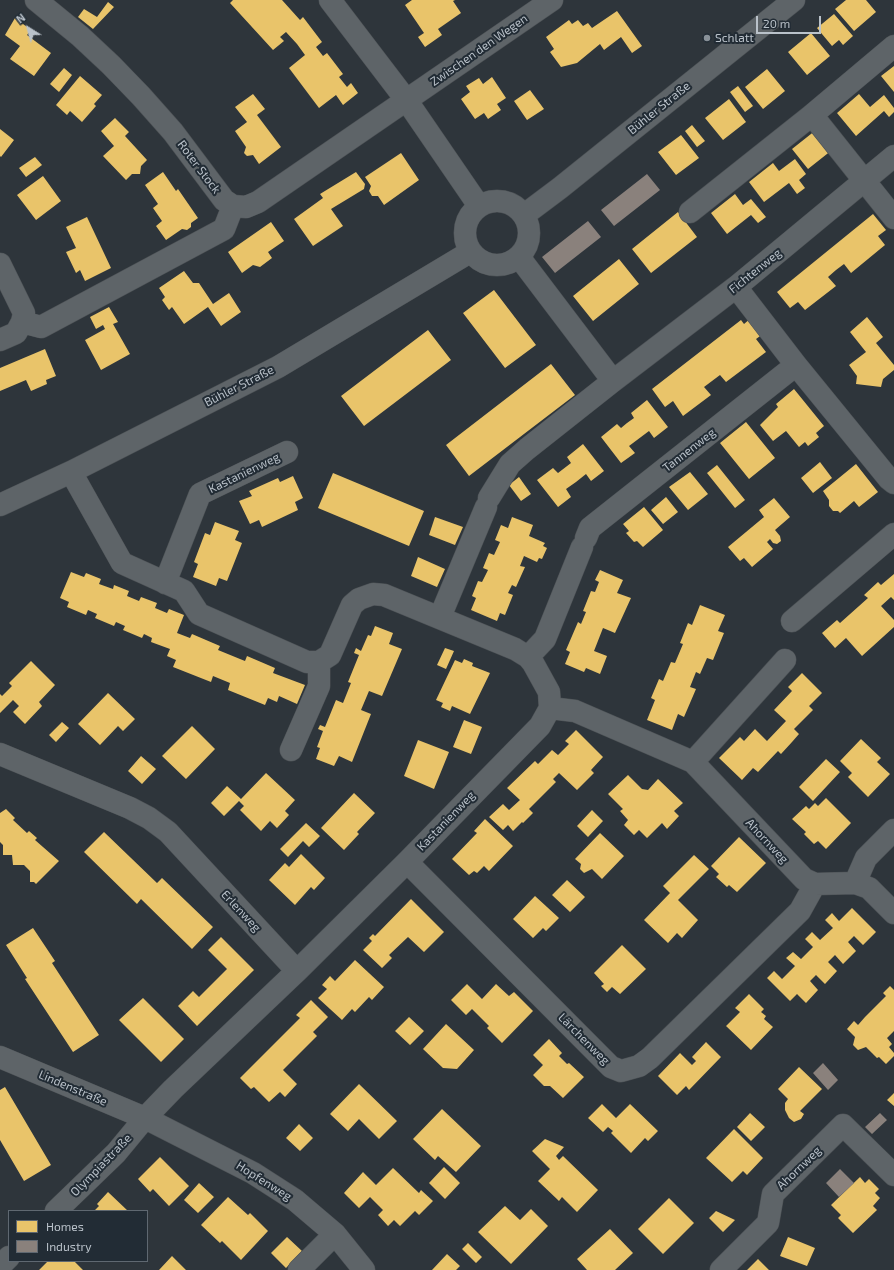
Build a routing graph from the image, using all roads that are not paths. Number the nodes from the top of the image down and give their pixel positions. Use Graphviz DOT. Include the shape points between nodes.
graph roads {
  1 [pos="36,0"];
  2 [pos="330,0"];
  3 [pos="552,0"];
  4 [pos="794,0"];
  5 [pos="894,46"];
  6 [pos="407,101"];
  7 [pos="812,116"];
  8 [pos="894,156"];
  9 [pos="864,181"];
  10 [pos="233,206"];
  11 [pos="479,206"];
  12 [pos="690,212"];
  13 [pos="524,215"];
  14 [pos="894,218"];
  15 [pos="470,252"];
  16 [pos="519,257"];
  17 [pos="0,264"];
  18 [pos="736,287"];
  19 [pos="22,322"];
  20 [pos="0,340"];
  21 [pos="796,366"];
  22 [pos="613,381"];
  23 [pos="287,452"];
  24 [pos="71,472"];
  25 [pos="894,484"];
  26 [pos="0,505"];
  27 [pos="894,534"];
  28 [pos="165,583"];
  29 [pos="440,617"];
  30 [pos="792,621"];
  31 [pos="528,657"];
  32 [pos="785,660"];
  33 [pos="319,662"];
  34 [pos="550,708"];
  35 [pos="291,750"];
  36 [pos="0,754"];
  37 [pos="693,762"];
  38 [pos="894,830"];
  39 [pos="407,862"];
  40 [pos="855,883"];
  41 [pos="815,884"];
  42 [pos="894,913"];
  43 [pos="297,971"];
  44 [pos="0,1057"];
  45 [pos="145,1118"];
  46 [pos="894,1175"];
  47 [pos="57,1210"];
  48 [pos="335,1234"];
  49 [pos="8,1258"];
  50 [pos="0,1266"];
  51 [pos="299,1270"];
  52 [pos="364,1270"];
  53 [pos="721,1270"];
  1 -- 10 [label="street, Roter Stock" via="111,65 173,132 217,193"];
  2 -- 6 [label="street"];
  3 -- 6 [label="street, Zwischen den Wegen"];
  4 -- 13 [label="street, Bühler Straße"];
  5 -- 7 [label="street"];
  6 -- 10 [label="street" via="258,202 246,207"];
  6 -- 11 [label="street"];
  7 -- 9 [label="street"];
  7 -- 12 [label="street"];
  8 -- 9 [label="street, Fichtenweg"];
  9 -- 14 [label="street"];
  9 -- 18 [label="street, Fichtenweg"];
  10 -- 19 [label="street" via="224,229 41,327"];
  11 -- 13 [label="street" via="488,202 508,203"];
  11 -- 15 [label="street" via="470,215 464,227 465,240"];
  13 -- 16 [label="street" via="529,237 526,248"];
  15 -- 16 [label="street" via="480,261 493,266 507,264"];
  15 -- 24 [label="street, Bühler Straße" via="278,367"];
  16 -- 22 [label="street"];
  17 -- 19 [label="street" via="21,305 24,313"];
  18 -- 21 [label="street"];
  18 -- 22 [label="street, Fichtenweg"];
  19 -- 20 [label="street" via="16,332"];
  21 -- 25 [label="street"];
  21 -- 31 [label="street, Tannenweg" via="590,528 545,639"];
  22 -- 29 [label="street, Fichtenweg" via="510,464 488,503"];
  23 -- 28 [label="street, Kastanienweg" via="200,494"];
  24 -- 26 [label="street, Bühler Straße"];
  24 -- 28 [label="street" via="122,563"];
  27 -- 30 [label="street"];
  28 -- 33 [label="street" via="184,591 199,614 307,662"];
  29 -- 31 [label="street"];
  29 -- 33 [label="street" via="384,596 366,595 352,606 330,655"];
  31 -- 34 [label="street" via="549,692"];
  32 -- 37 [label="street"];
  33 -- 35 [label="street" via="319,686"];
  34 -- 37 [label="street, Ahornweg" via="575,711"];
  34 -- 39 [label="street, Kastanienweg" via="540,726"];
  36 -- 43 [label="street, Erlenweg" via="130,808 162,827"];
  37 -- 41 [label="street, Ahornweg" via="796,872"];
  38 -- 40 [label="street" via="866,858"];
  39 -- 41 [label="street, Lärchenweg" via="611,1067 621,1071 639,1066 650,1058 800,911"];
  39 -- 43 [label="street, Kastanienweg"];
  40 -- 41 [label="street"];
  40 -- 42 [label="street" via="869,888"];
  43 -- 45 [label="street"];
  44 -- 45 [label="street, Lindenstraße"];
  45 -- 47 [label="street, Olympiastraße" via="116,1153"];
  45 -- 48 [label="street, Hopfenweg" via="253,1173 295,1200"];
  46 -- 53 [label="street, Ahornweg" via="843,1124 773,1194 768,1223"];
  48 -- 51 [label="street"];
  48 -- 52 [label="street, Hopfenweg"];
  49 -- 50 [label="street"];
}
